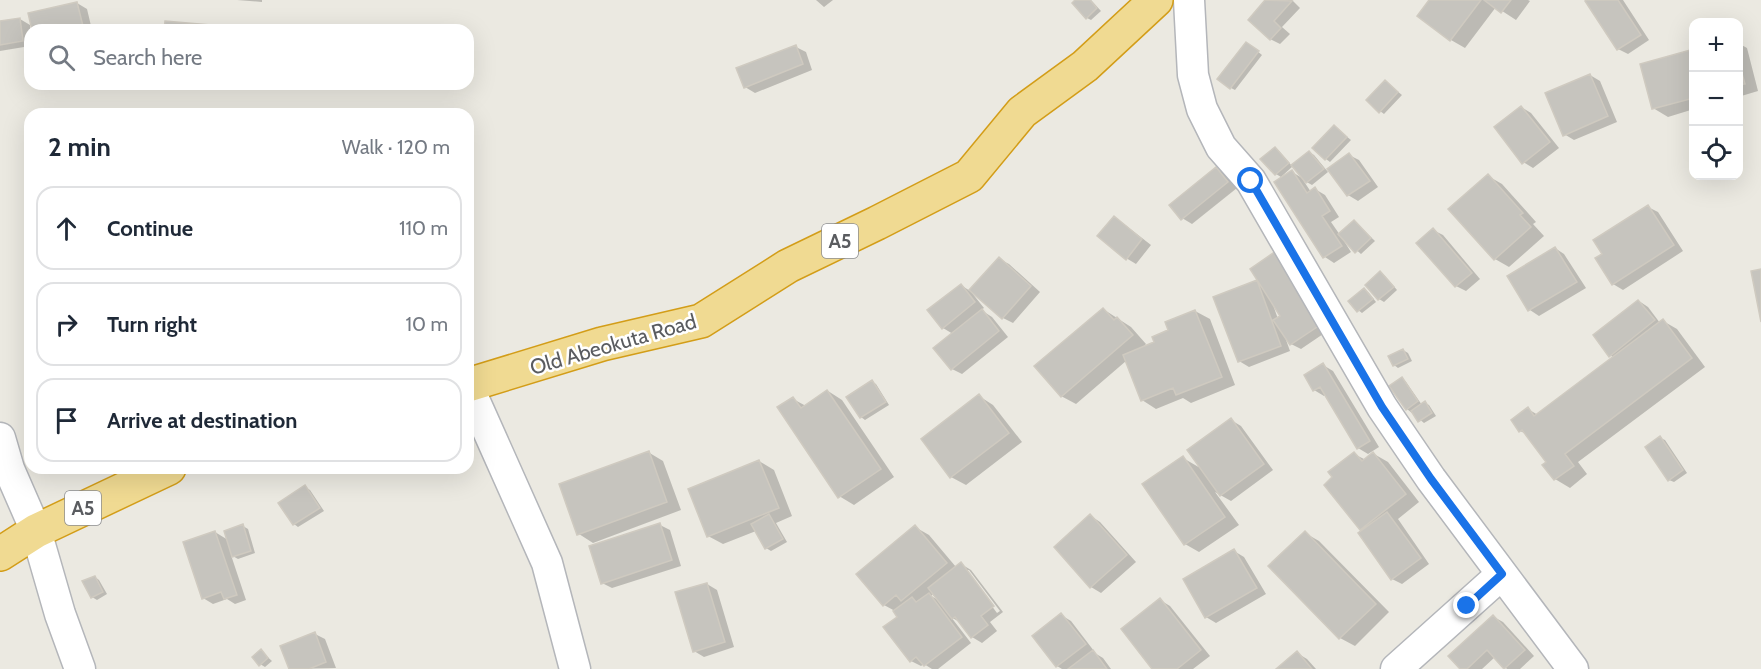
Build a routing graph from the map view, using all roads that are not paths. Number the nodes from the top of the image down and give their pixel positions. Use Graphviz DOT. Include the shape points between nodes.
graph roads {
  1 [pos="1156,0"];
  2 [pos="1188,0"];
  3 [pos="474,384"];
  4 [pos="474,399"];
  5 [pos="0,438"];
  6 [pos="156,474"];
  7 [pos="36,531"];
  8 [pos="0,554"];
  9 [pos="1502,574"];
  10 [pos="80,669"];
  11 [pos="575,669"];
  12 [pos="1396,669"];
  13 [pos="1573,669"];
  1 -- 3 [label="highway, Old Abeokuta Road / A5" via="1086,66 1022,112 969,176 788,266 701,321 602,344"];
  2 -- 9 [label="street" via="1193,75 1202,109 1221,147 1251,181 1382,407"];
  4 -- 11 [label="street" via="547,563"];
  5 -- 7 [label="street"];
  6 -- 7 [label="highway, A5"];
  7 -- 8 [label="highway, A5"];
  7 -- 10 [label="street"];
  9 -- 12 [label="street"];
  9 -- 13 [label="street"];
}
